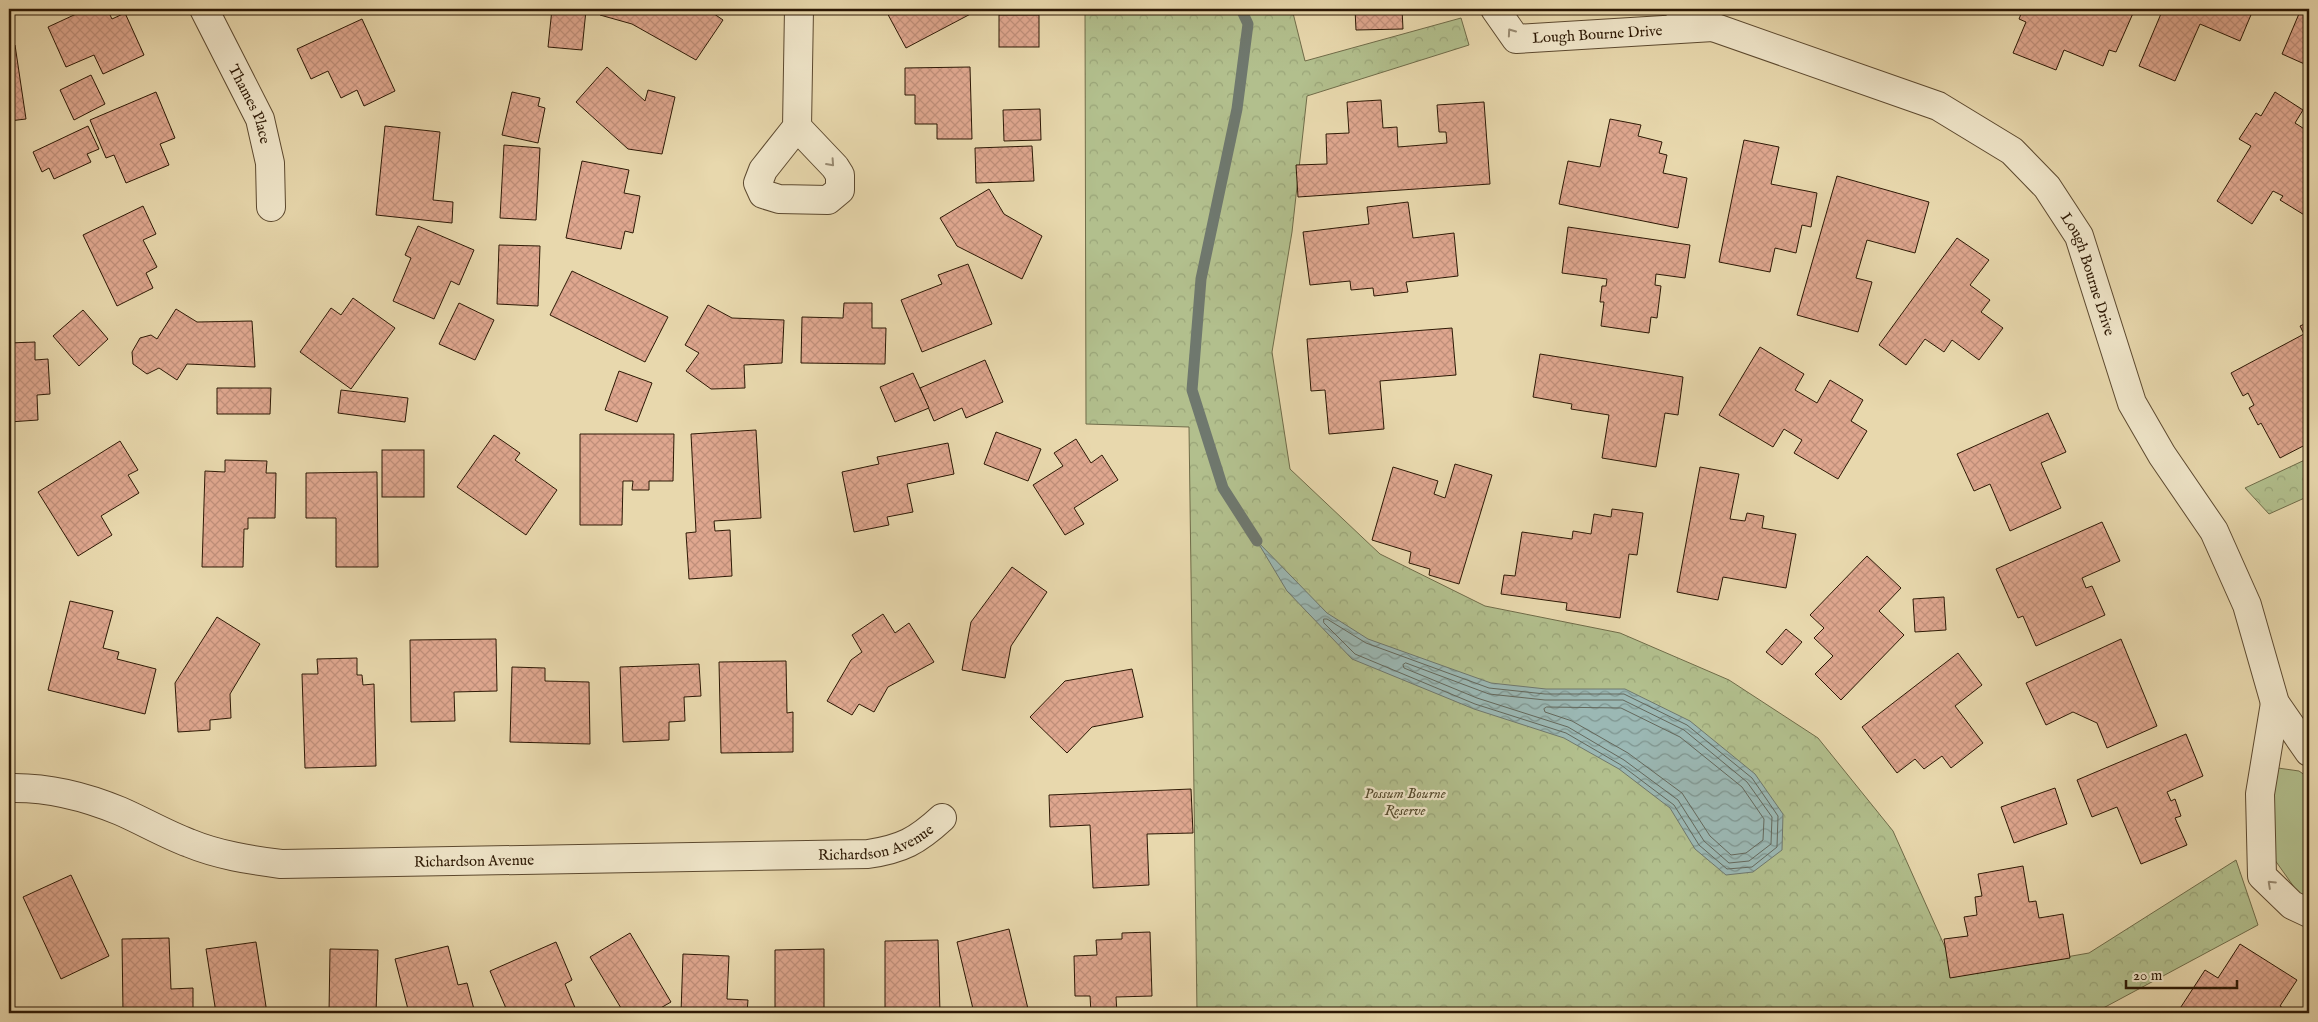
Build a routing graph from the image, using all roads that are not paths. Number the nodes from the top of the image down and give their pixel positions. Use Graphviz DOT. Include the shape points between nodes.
graph roads {
  1 [pos="204,9"];
  2 [pos="799,9"];
  3 [pos="1495,9"];
  4 [pos="1680,9"];
  5 [pos="1714,27"];
  6 [pos="798,127"];
  7 [pos="271,207"];
  8 [pos="2275,703"];
  9 [pos="2309,752"];
  10 [pos="9,788"];
  11 [pos="942,818"];
  12 [pos="2309,913"];
  1 -- 7 [label="street, Thames Place" via="260,119 270,163"];
  2 -- 6 [label="street"];
  5 -- 3 [label="street, Lough Bourne Drive, one-way" via="1516,39"];
  4 -- 5 [label="street, Lough Bourne Drive"];
  5 -- 8 [label="street, Lough Bourne Drive" via="1938,106 2012,151 2047,187 2078,236 2132,403 2214,531 2236,580 2247,605"];
  8 -- 9 [label="street, Lough Bourne Drive"];
  12 -- 8 [label="street, Lough Bourne Drive, one-way" via="2292,904 2262,876 2260,794"];
  10 -- 11 [label="street, Richardson Avenue" via="56,791 87,799 188,843 219,853 281,864 868,854 902,846 921,837"];
}
